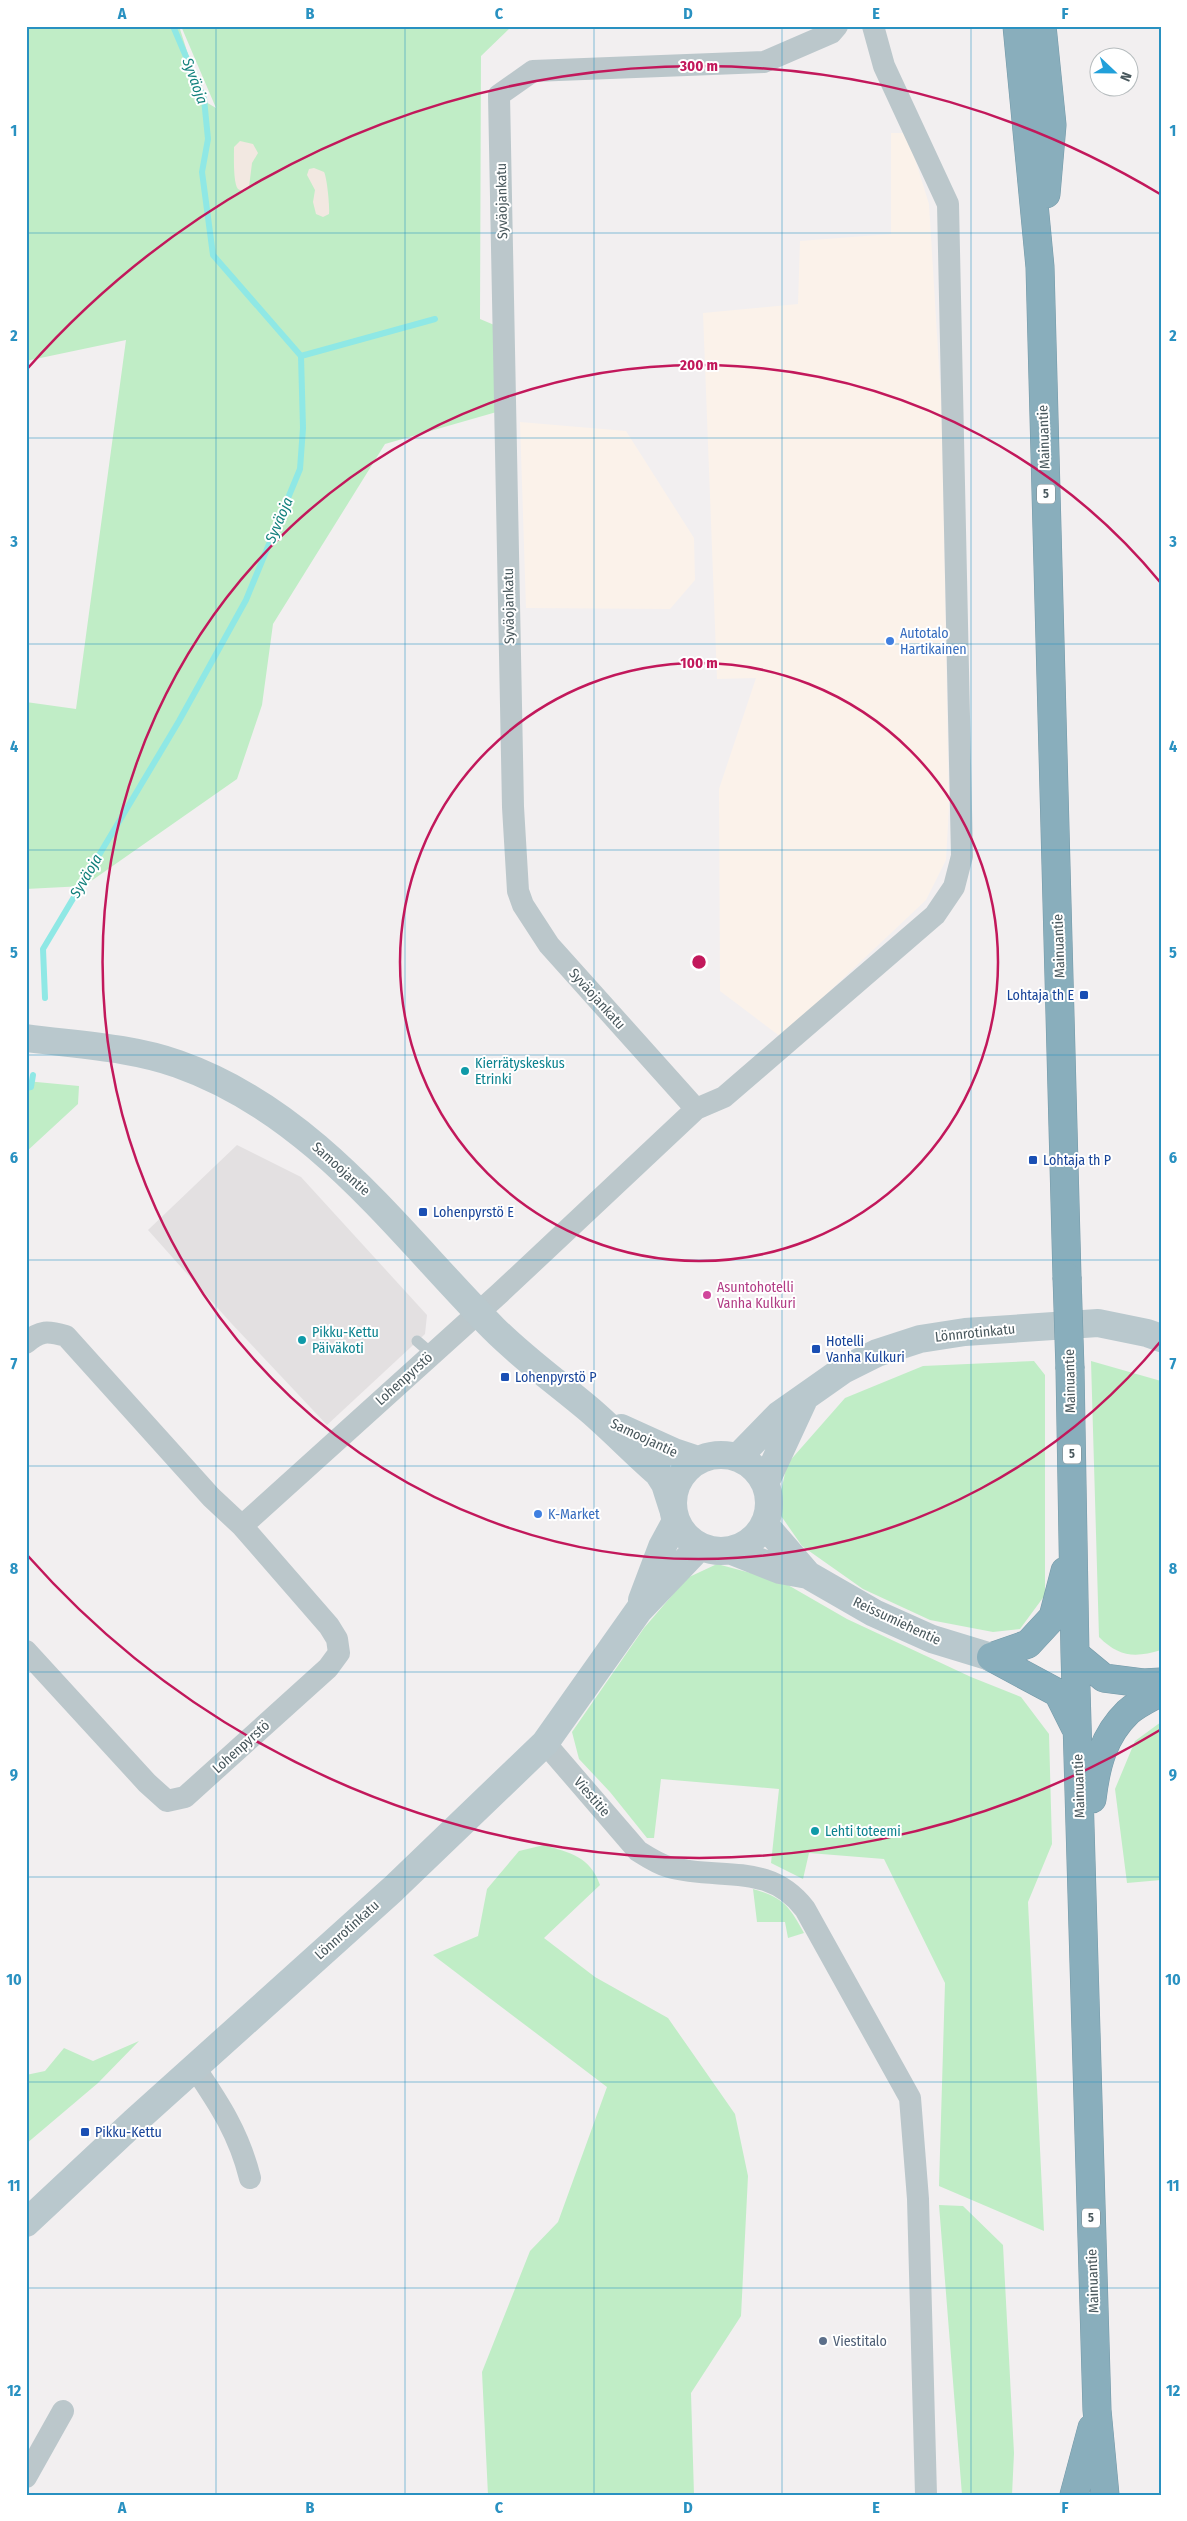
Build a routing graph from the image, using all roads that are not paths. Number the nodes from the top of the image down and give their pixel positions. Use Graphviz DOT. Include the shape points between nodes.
graph roads {
  1 [pos="837,26"];
  2 [pos="873,26"];
  3 [pos="1017,26"];
  4 [pos="1042,26"];
  5 [pos="1040,267"];
  6 [pos="26,1038"];
  7 [pos="696,1108"];
  8 [pos="478,1312"];
  9 [pos="1161,1338"];
  10 [pos="26,1343"];
  11 [pos="804,1400"];
  12 [pos="592,1412"];
  13 [pos="738,1457"];
  14 [pos="698,1460"];
  15 [pos="766,1481"];
  16 [pos="675,1515"];
  17 [pos="764,1524"];
  18 [pos="242,1526"];
  19 [pos="1074,1538"];
  20 [pos="700,1546"];
  21 [pos="732,1551"];
  22 [pos="808,1575"];
  23 [pos="639,1610"];
  24 [pos="26,1652"];
  25 [pos="1075,1654"];
  26 [pos="991,1657"];
  27 [pos="1161,1682"];
  28 [pos="1161,1692"];
  29 [pos="1078,1732"];
  30 [pos="545,1744"];
  31 [pos="1082,1875"];
  32 [pos="195,2068"];
  33 [pos="250,2178"];
  34 [pos="26,2223"];
  35 [pos="1097,2410"];
  36 [pos="63,2412"];
  37 [pos="26,2477"];
  38 [pos="926,2495"];
  39 [pos="1074,2495"];
  40 [pos="1105,2495"];
  1 -- 7 [label="street, Syväojankatu" via="831,33 764,62 533,71 499,95 513,807 518,891 549,945"];
  2 -- 7 [label="street" via="884,66 948,204 962,856 954,887 935,915 724,1097"];
  3 -- 5 [label="highway, Mainuantie / 5"];
  4 -- 5 [label="highway, Mainuantie / 5" via="1052,125"];
  5 -- 19 [label="highway, Mainuantie / 5, bridge"];
  6 -- 8 [label="street, Samoojantie" via="142,1054 179,1064 247,1096 277,1115 369,1194"];
  7 -- 8 [label="street"];
  8 -- 12 [label="street, Samoojantie" via="496,1332"];
  8 -- 18 [label="street, Lohenpyrstö" via="425,1348"];
  9 -- 11 [label="street, Lönnrotinkatu" via="1098,1323 965,1332 920,1339 877,1353 843,1370"];
  10 -- 18 [label="street, Lohenpyrstö" via="50,1331 66,1336 211,1497"];
  11 -- 13 [label="street, Lönnrotinkatu" via="779,1415"];
  11 -- 15 [label="street, Lönnrotinkatu"];
  12 -- 14 [label="street, Samoojantie" via="634,1435"];
  12 -- 16 [label="street, Samoojantie" via="658,1473"];
  13 -- 14 [label="street" via="718,1454"];
  13 -- 15 [label="street" via="754,1467"];
  14 -- 16 [label="street" via="682,1473 677,1482"];
  15 -- 17 [label="street" via="769,1500"];
  16 -- 20 [label="street" via="688,1538"];
  16 -- 23 [label="street, Lönnrotinkatu"];
  17 -- 21 [label="street" via="758,1534"];
  17 -- 22 [label="street, Reissumiehentie"];
  18 -- 24 [label="street, Lohenpyrstö" via="329,1626 337,1639 339,1653 328,1668 185,1797 167,1800 147,1783"];
  19 -- 25 [label="highway, Mainuantie / 5"];
  19 -- 26 [label="highway" via="1052,1617 1028,1644"];
  20 -- 21 [label="street" via="720,1552"];
  20 -- 23 [label="street, Lönnrotinkatu"];
  21 -- 22 [label="street, Reissumiehentie" via="780,1570"];
  22 -- 26 [label="street, Reissumiehentie" via="907,1628"];
  23 -- 30 [label="street, Lönnrotinkatu"];
  25 -- 27 [label="highway" via="1104,1678"];
  25 -- 29 [label="highway, Mainuantie / 5"];
  26 -- 29 [label="highway" via="1058,1694"];
  28 -- 31 [label="highway" via="1129,1711 1110,1733 1096,1767"];
  29 -- 31 [label="highway, Mainuantie / 5"];
  30 -- 32 [label="street, Lönnrotinkatu" via="407,1876"];
  30 -- 38 [label="street, Viestitie" via="638,1851 670,1867 765,1878 797,1898 910,2098 918,2199"];
  31 -- 35 [label="highway, Mainuantie / 5"];
  32 -- 33 [label="street" via="233,2128"];
  32 -- 34 [label="street, Lönnrotinkatu"];
  35 -- 39 [label="highway, 5"];
  35 -- 40 [label="highway, Mainuantie / 5"];
  36 -- 37 [label="street"];
}
